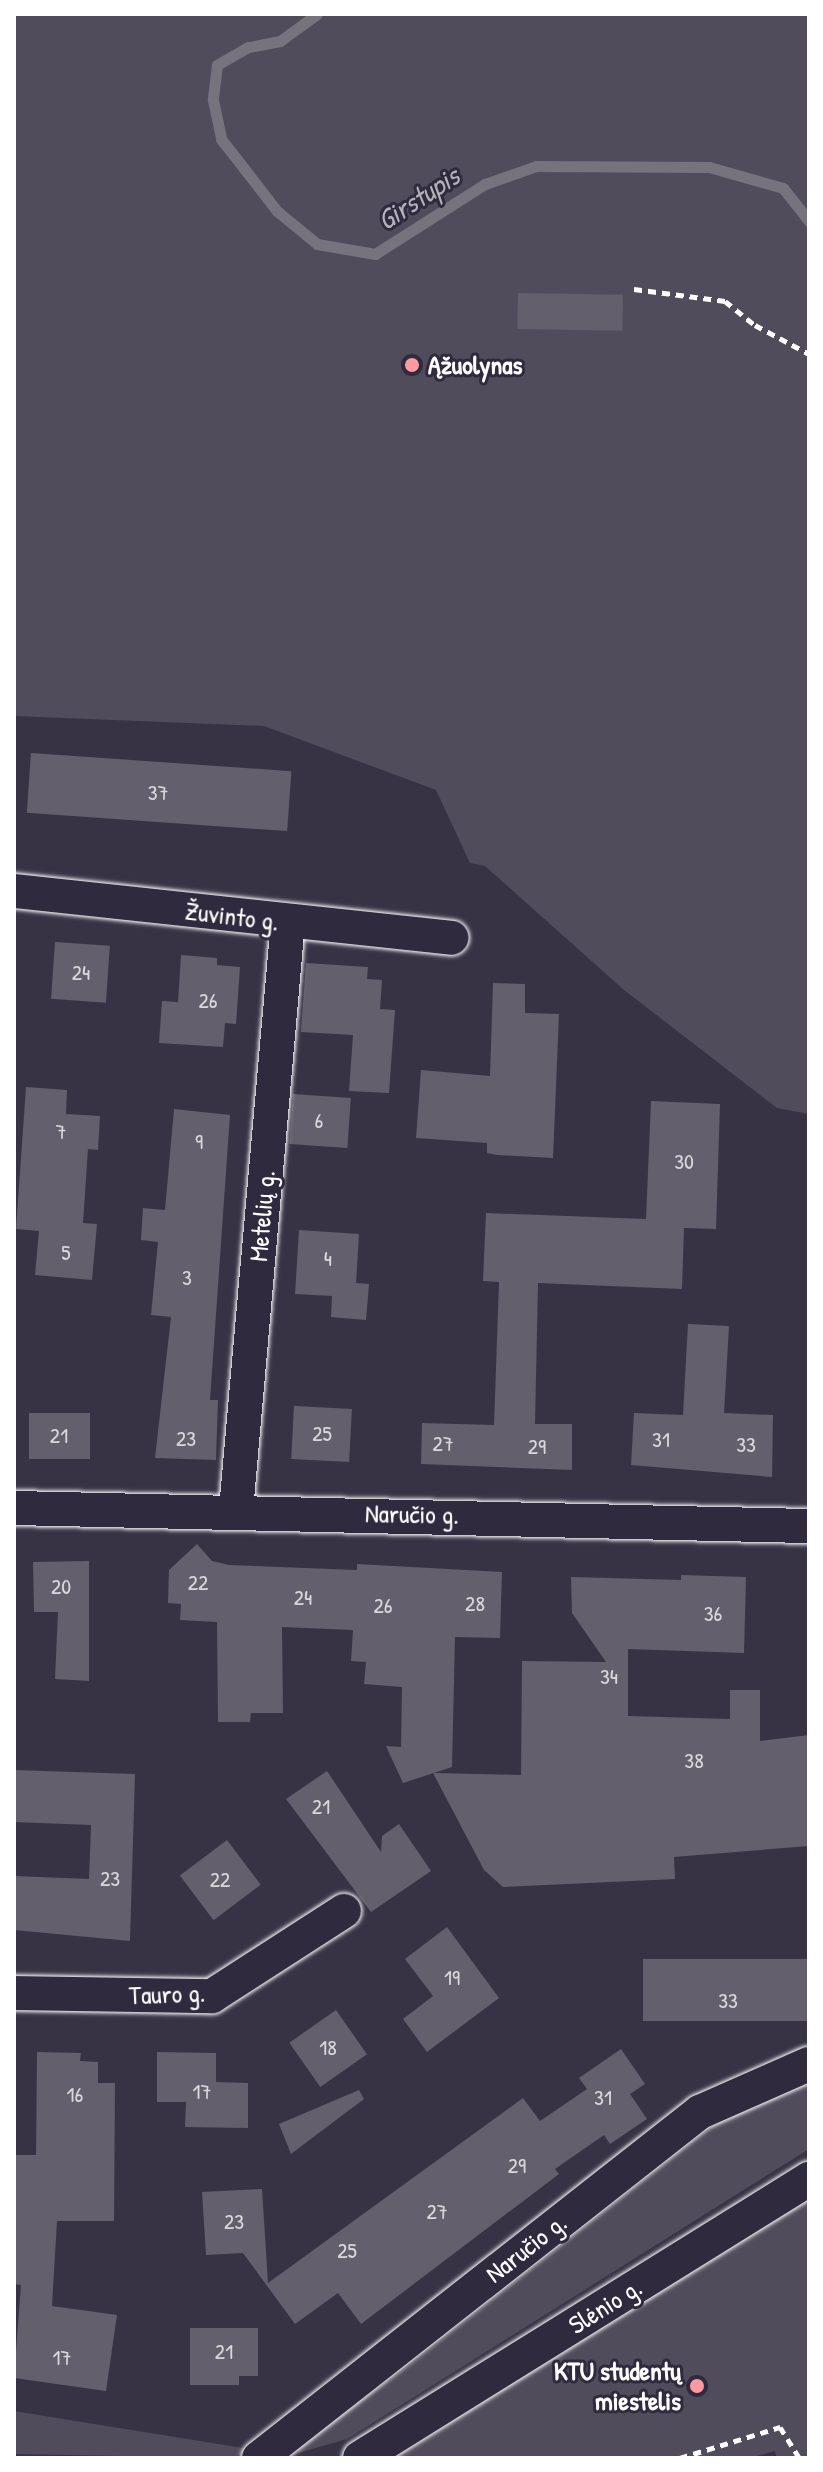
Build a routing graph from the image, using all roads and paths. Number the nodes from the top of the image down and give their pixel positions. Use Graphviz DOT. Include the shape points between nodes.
graph roads {
  1 [pos="634,289"];
  2 [pos="809,354"];
  3 [pos="14,891"];
  4 [pos="288,922"];
  5 [pos="451,938"];
  6 [pos="14,1508"];
  7 [pos="236,1510"];
  8 [pos="809,1526"];
  9 [pos="344,1911"];
  10 [pos="14,1993"];
  11 [pos="809,2064"];
  12 [pos="809,2179"];
  13 [pos="259,2458"];
  14 [pos="360,2458"];
  15 [pos="680,2458"];
  16 [pos="799,2458"];
  1 -- 2 [label="path" via="725,301 755,325"];
  3 -- 4 [label="street, Žuvinto g."];
  4 -- 5 [label="street, Žuvinto g."];
  4 -- 7 [label="street, Metelių g."];
  6 -- 7 [label="street, Naručio g."];
  7 -- 8 [label="street, Naručio g."];
  9 -- 10 [label="street, Tauro g." via="212,1996"];
  11 -- 13 [label="street, Naručio g." via="700,2112"];
  12 -- 14 [label="street, Slėnio g."];
  15 -- 16 [label="path" via="780,2427"];
}
